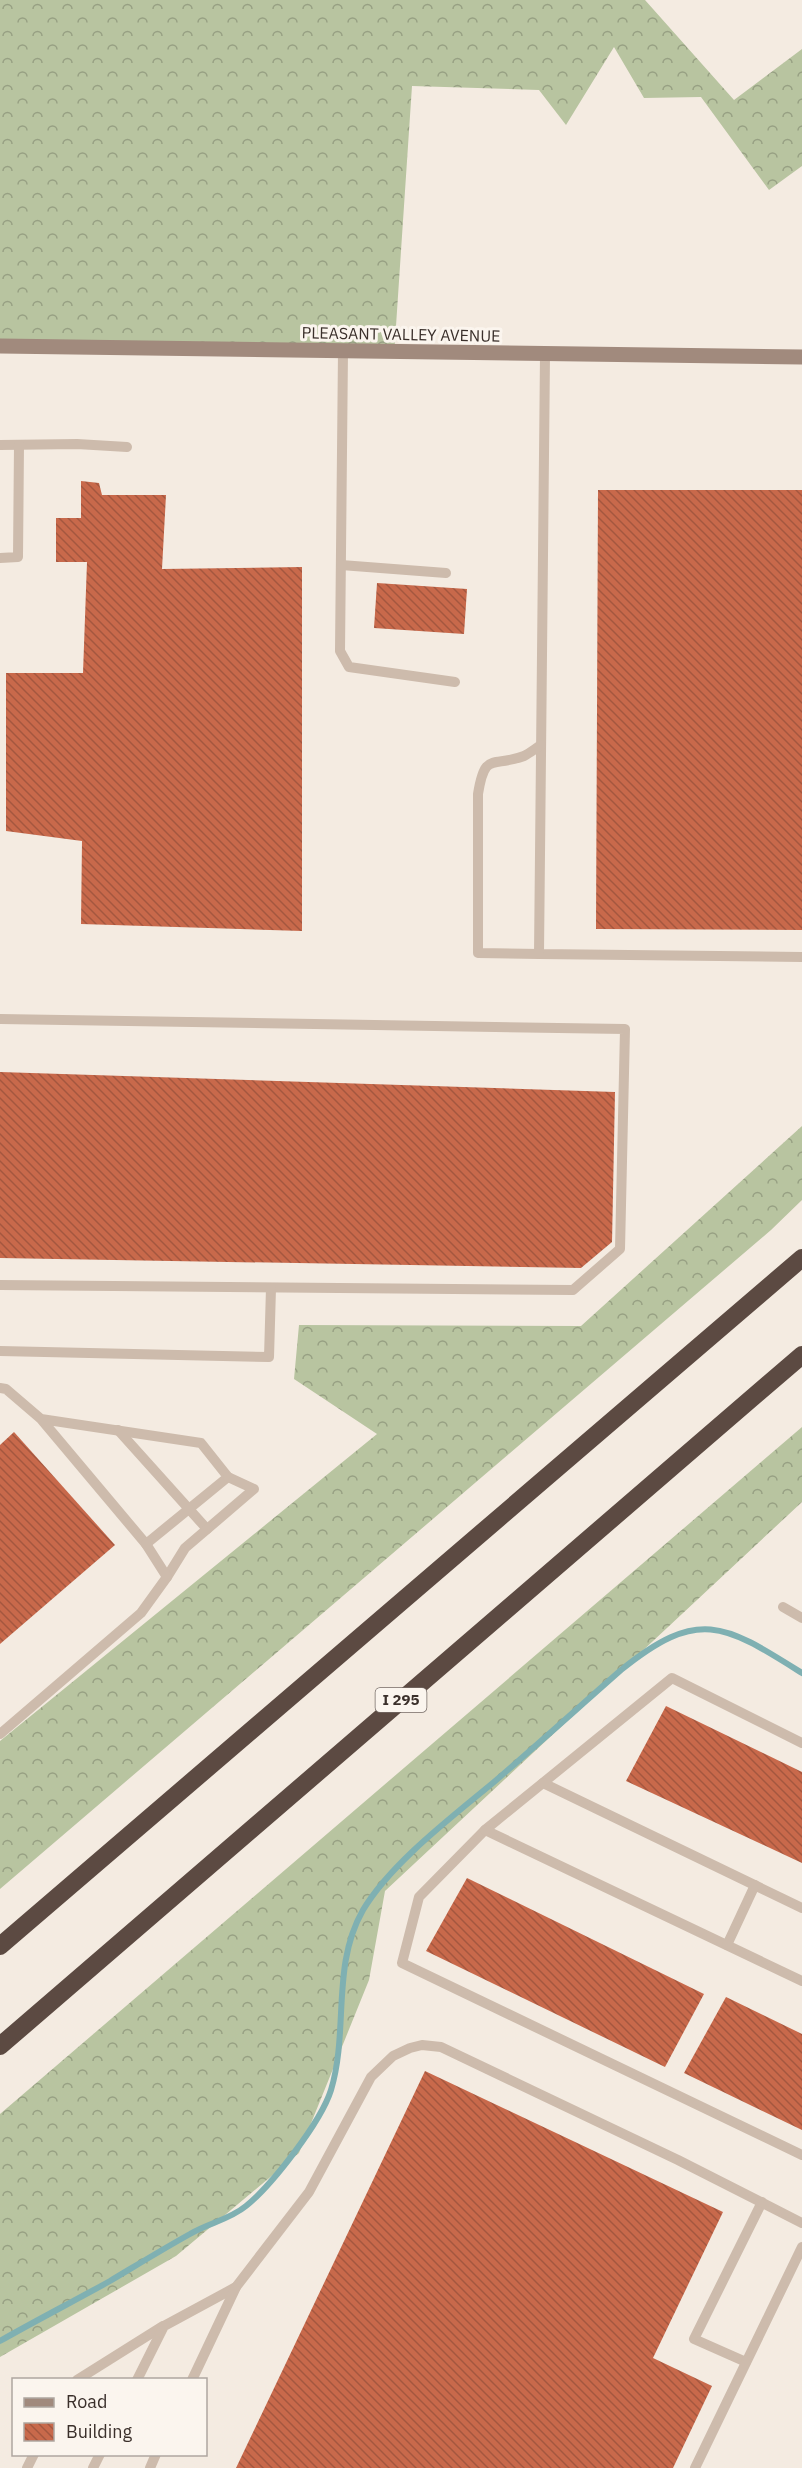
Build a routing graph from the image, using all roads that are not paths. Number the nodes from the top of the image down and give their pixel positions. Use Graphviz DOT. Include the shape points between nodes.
graph roads {
  1 [pos="0,346"];
  2 [pos="343,351"];
  3 [pos="545,354"];
  4 [pos="802,357"];
  5 [pos="0,445"];
  6 [pos="19,445"];
  7 [pos="127,447"];
  8 [pos="0,558"];
  9 [pos="341,565"];
  10 [pos="446,573"];
  11 [pos="455,682"];
  12 [pos="541,745"];
  13 [pos="539,954"];
  14 [pos="802,957"];
  15 [pos="0,1019"];
  16 [pos="802,1258"];
  17 [pos="0,1285"];
  18 [pos="271,1288"];
  19 [pos="0,1351"];
  20 [pos="802,1355"];
  21 [pos="0,1388"];
  22 [pos="40,1419"];
  23 [pos="118,1430"];
  24 [pos="228,1478"];
  25 [pos="189,1509"];
  26 [pos="207,1529"];
  27 [pos="147,1544"];
  28 [pos="166,1577"];
  29 [pos="783,1607"];
  30 [pos="802,1618"];
  31 [pos="0,1734"];
  32 [pos="802,1743"];
  33 [pos="543,1783"];
  34 [pos="485,1830"];
  35 [pos="755,1885"];
  36 [pos="802,1908"];
  37 [pos="727,1945"];
  38 [pos="0,1946"];
  39 [pos="802,1981"];
  40 [pos="0,2046"];
  41 [pos="802,2155"];
  42 [pos="762,2202"];
  43 [pos="802,2223"];
  44 [pos="802,2247"];
  45 [pos="236,2287"];
  46 [pos="164,2325"];
  47 [pos="746,2362"];
  48 [pos="78,2378"];
  49 [pos="138,2378"];
  50 [pos="192,2378"];
  51 [pos="695,2468"];
  1 -- 2 [label="street, PLEASANT VALLEY AVENUE"];
  2 -- 3 [label="street, PLEASANT VALLEY AVENUE"];
  2 -- 9 [label="lane"];
  3 -- 4 [label="street, PLEASANT VALLEY AVENUE"];
  3 -- 12 [label="lane"];
  5 -- 6 [label="lane"];
  6 -- 7 [label="lane"];
  6 -- 8 [label="lane" via="18,557"];
  9 -- 10 [label="lane"];
  9 -- 11 [label="lane" via="340,651 349,667"];
  12 -- 13 [label="lane"];
  12 -- 13 [label="lane" via="524,756 489,763 481,773 478,794 478,953"];
  13 -- 14 [label="lane"];
  15 -- 18 [label="lane" via="625,1029 620,1250 573,1290"];
  16 -- 38 [label="highway"];
  17 -- 18 [label="lane"];
  18 -- 19 [label="lane" via="269,1357"];
  20 -- 40 [label="highway, I 295"];
  21 -- 22 [label="lane"];
  22 -- 23 [label="lane"];
  22 -- 27 [label="lane"];
  23 -- 24 [label="lane" via="201,1443"];
  23 -- 25 [label="lane"];
  24 -- 25 [label="lane"];
  24 -- 26 [label="lane" via="254,1489"];
  25 -- 26 [label="lane"];
  25 -- 27 [label="lane"];
  26 -- 28 [label="lane" via="185,1548"];
  27 -- 28 [label="lane"];
  28 -- 31 [label="lane" via="141,1613"];
  29 -- 30 [label="lane"];
  32 -- 33 [label="lane" via="672,1678"];
  33 -- 34 [label="lane"];
  33 -- 35 [label="lane"];
  34 -- 37 [label="lane"];
  34 -- 41 [label="lane" via="419,1897 402,1963"];
  35 -- 36 [label="lane"];
  35 -- 37 [label="lane"];
  37 -- 39 [label="lane"];
  42 -- 43 [label="lane"];
  42 -- 45 [label="lane" via="441,2047 422,2045 393,2056 372,2077 309,2192"];
  42 -- 47 [label="lane" via="694,2338"];
  44 -- 47 [label="lane"];
  45 -- 46 [label="lane"];
  45 -- 50 [label="lane"];
  46 -- 48 [label="lane"];
  46 -- 49 [label="lane"];
  47 -- 51 [label="lane"];
}
